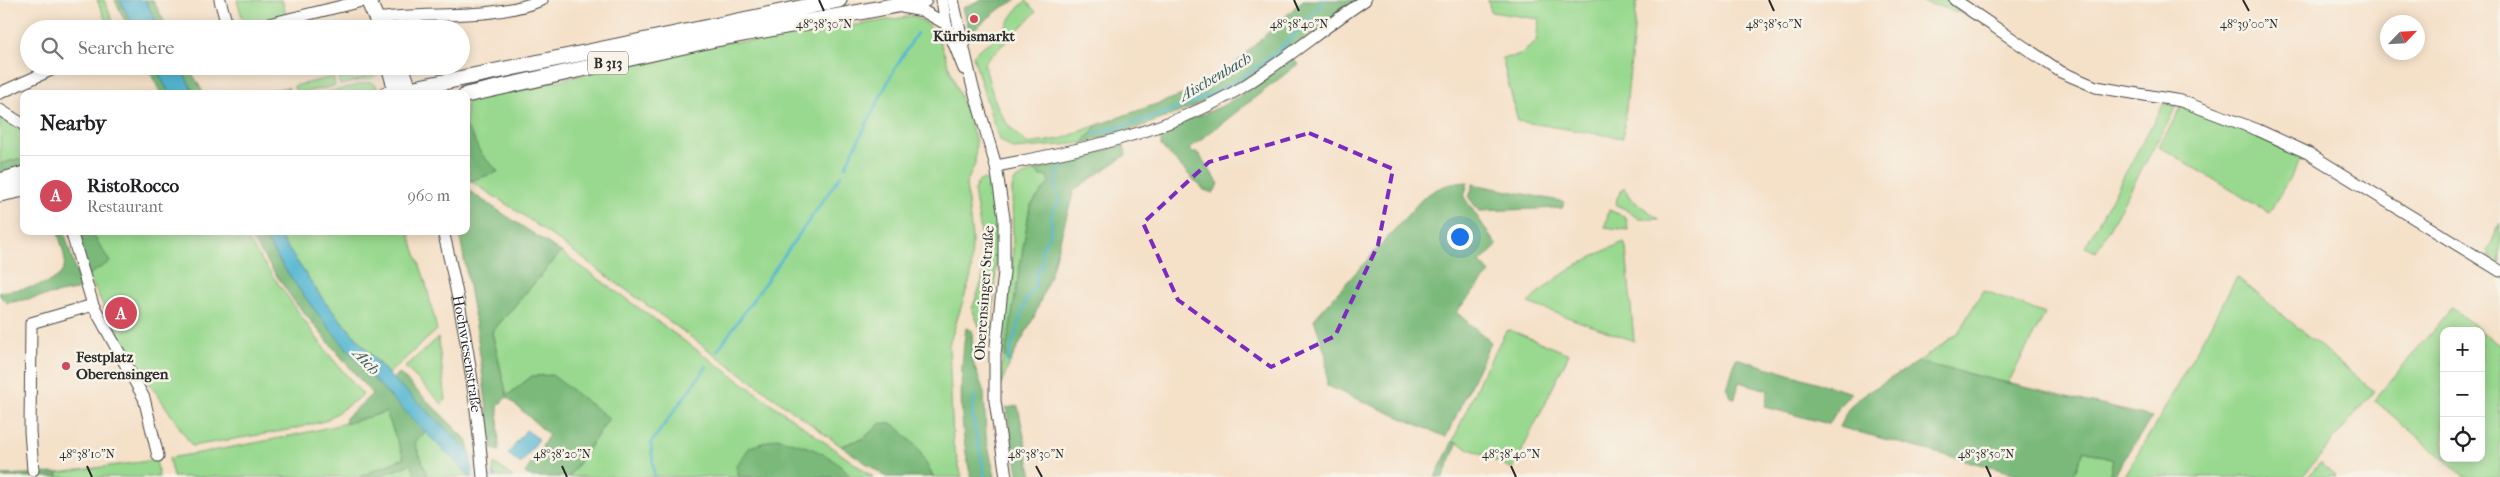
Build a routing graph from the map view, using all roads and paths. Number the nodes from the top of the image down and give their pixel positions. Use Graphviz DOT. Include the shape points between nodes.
graph roads {
  1 [pos="220,0"];
  2 [pos="367,0"];
  3 [pos="542,0"];
  4 [pos="839,0"];
  5 [pos="924,0"];
  6 [pos="942,0"];
  7 [pos="953,0"];
  8 [pos="1365,0"];
  9 [pos="1955,0"];
  10 [pos="891,6"];
  11 [pos="226,20"];
  12 [pos="286,20"];
  13 [pos="377,20"];
  14 [pos="426,20"];
  15 [pos="946,24"];
  16 [pos="40,75"];
  17 [pos="393,75"];
  18 [pos="401,75"];
  19 [pos="972,84"];
  20 [pos="399,90"];
  21 [pos="400,90"];
  22 [pos="410,90"];
  23 [pos="0,93"];
  24 [pos="470,94"];
  25 [pos="0,110"];
  26 [pos="20,122"];
  27 [pos="996,166"];
  28 [pos="20,175"];
  29 [pos="0,181"];
  30 [pos="20,190"];
  31 [pos="0,194"];
  32 [pos="72,235"];
  33 [pos="444,235"];
  34 [pos="2500,271"];
  35 [pos="93,305"];
  36 [pos="158,456"];
  37 [pos="33,470"];
  38 [pos="483,477"];
  39 [pos="1006,477"];
  1 -- 11 [label="street"];
  2 -- 12 [label="street"];
  2 -- 13 [label="main road"];
  3 -- 14 [label="street" via="528,6"];
  4 -- 22 [label="main road, B 313"];
  5 -- 10 [label="main road, B 313"];
  6 -- 15 [label="street, Oberensinger Straße"];
  7 -- 19 [label="street, Oberensinger Straße"];
  8 -- 27 [label="street" via="1241,88 1186,116 1114,141"];
  9 -- 34 [label="street" via="2061,72 2096,87 2181,101 2308,153"];
  10 -- 15 [label="street" via="923,11"];
  10 -- 24 [label="main road, B 313" via="720,38"];
  15 -- 19 [label="street, Oberensinger Straße"];
  16 -- 23 [label="street"];
  17 -- 20 [label="main road"];
  18 -- 21 [label="main road"];
  19 -- 27 [label="street, Oberensinger Straße"];
  25 -- 26 [label="street"];
  27 -- 39 [label="street, Oberensinger Straße" via="1005,246 995,354 995,401"];
  28 -- 29 [label="main road"];
  30 -- 31 [label="main road"];
  32 -- 35 [label="street"];
  33 -- 38 [label="street, Hochwiesenstraße" via="465,328"];
  35 -- 36 [label="street" via="144,398"];
  35 -- 37 [label="street" via="31,323"];
}
